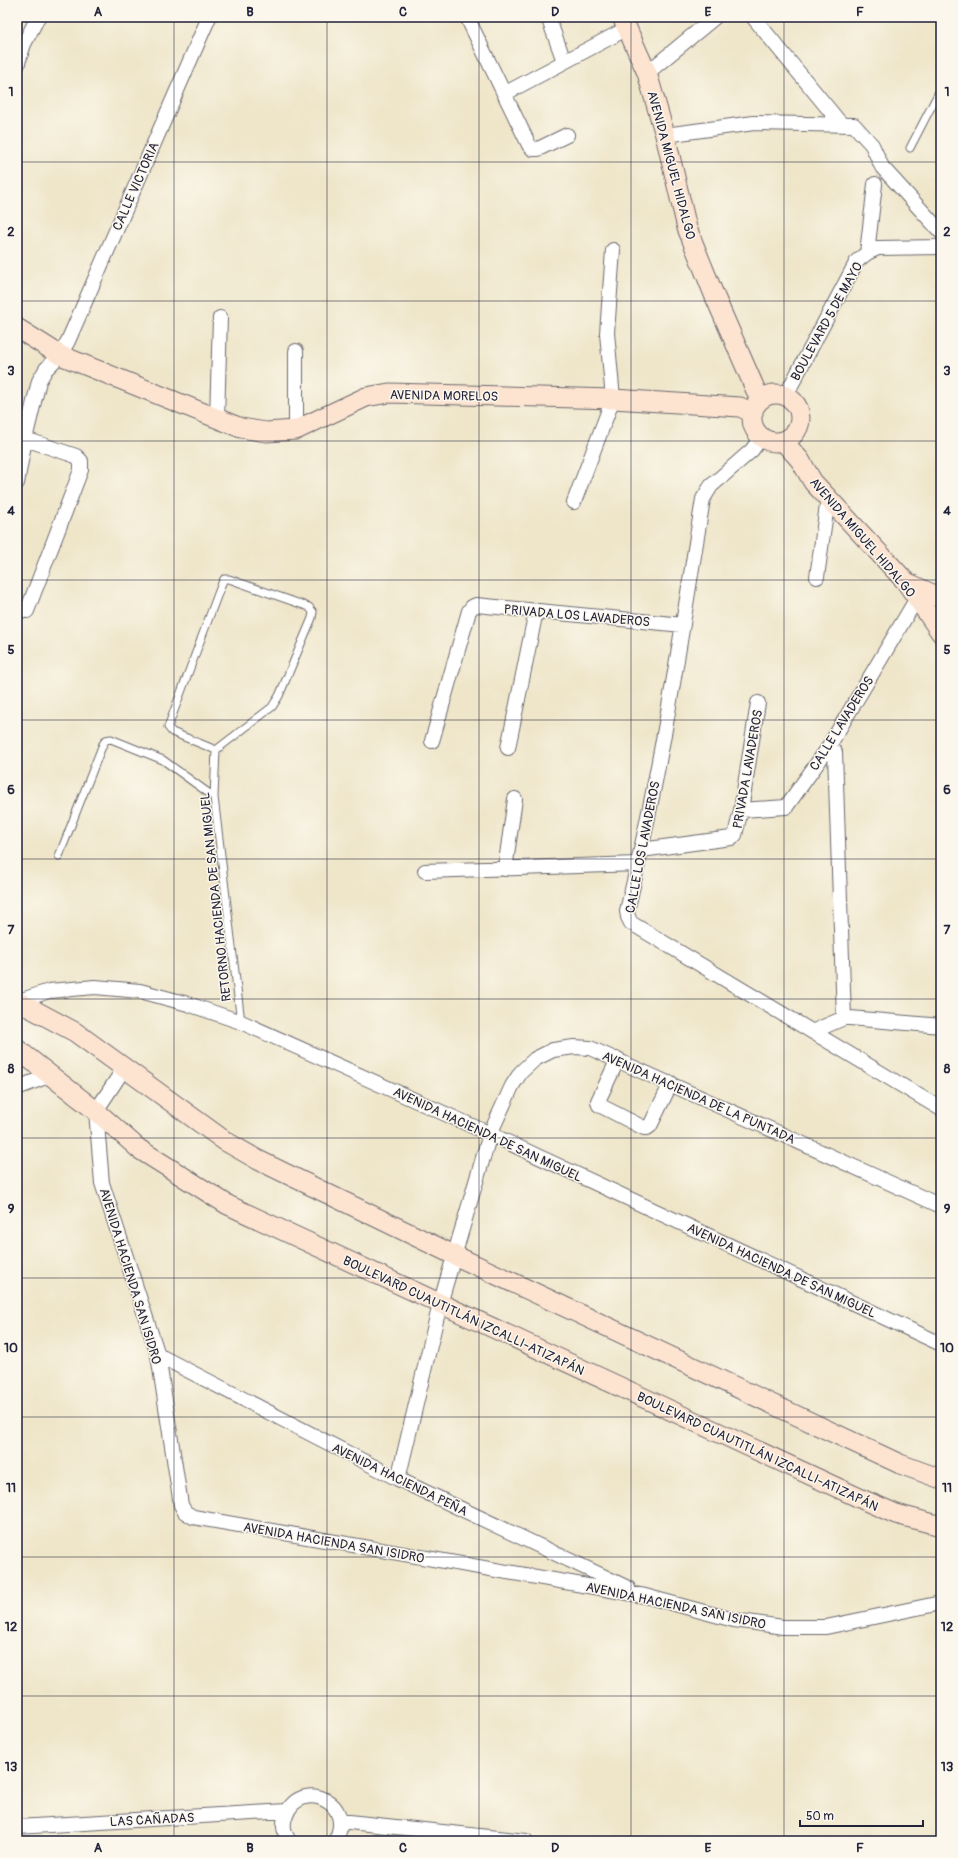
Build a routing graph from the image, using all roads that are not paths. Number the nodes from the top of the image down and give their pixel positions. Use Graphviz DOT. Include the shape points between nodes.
graph roads {
  1 [pos="38,17"];
  2 [pos="209,17"];
  3 [pos="467,17"];
  4 [pos="548,17"];
  5 [pos="715,17"];
  6 [pos="753,17"];
  7 [pos="624,23"];
  8 [pos="564,61"];
  9 [pos="17,66"];
  10 [pos="646,73"];
  11 [pos="941,88"];
  12 [pos="504,94"];
  13 [pos="841,124"];
  14 [pos="567,135"];
  15 [pos="665,135"];
  16 [pos="910,148"];
  17 [pos="875,184"];
  18 [pos="941,232"];
  19 [pos="941,247"];
  20 [pos="613,250"];
  21 [pos="867,252"];
  22 [pos="220,318"];
  23 [pos="17,328"];
  24 [pos="296,352"];
  25 [pos="60,355"];
  26 [pos="613,399"];
  27 [pos="767,401"];
  28 [pos="217,419"];
  29 [pos="296,430"];
  30 [pos="762,436"];
  31 [pos="788,438"];
  32 [pos="25,439"];
  33 [pos="17,483"];
  34 [pos="828,498"];
  35 [pos="574,502"];
  36 [pos="817,576"];
  37 [pos="906,582"];
  38 [pos="939,598"];
  39 [pos="922,606"];
  40 [pos="27,611"];
  41 [pos="536,611"];
  42 [pos="683,625"];
  43 [pos="941,633"];
  44 [pos="758,703"];
  45 [pos="432,741"];
  46 [pos="508,748"];
  47 [pos="216,750"];
  48 [pos="835,752"];
  49 [pos="214,797"];
  50 [pos="515,799"];
  51 [pos="741,810"];
  52 [pos="641,850"];
  53 [pos="59,856"];
  54 [pos="638,864"];
  55 [pos="505,869"];
  56 [pos="425,871"];
  57 [pos="18,1001"];
  58 [pos="844,1018"];
  59 [pos="241,1022"];
  60 [pos="941,1026"];
  61 [pos="814,1031"];
  62 [pos="17,1049"];
  63 [pos="618,1059"];
  64 [pos="125,1067"];
  65 [pos="51,1075"];
  66 [pos="671,1083"];
  67 [pos="17,1088"];
  68 [pos="941,1109"];
  69 [pos="96,1111"];
  70 [pos="490,1134"];
  71 [pos="941,1206"];
  72 [pos="454,1255"];
  73 [pos="440,1304"];
  74 [pos="941,1344"];
  75 [pos="158,1356"];
  76 [pos="398,1479"];
  77 [pos="941,1479"];
  78 [pos="941,1526"];
  79 [pos="645,1596"];
  80 [pos="941,1603"];
  81 [pos="287,1812"];
  82 [pos="340,1821"];
  83 [pos="17,1827"];
  84 [pos="338,1839"];
  85 [pos="289,1841"];
  86 [pos="526,1841"];
  1 -- 9 [label="street" via="24,44"];
  2 -- 25 [label="street, CALLE VICTORIA"];
  3 -- 12 [label="street"];
  4 -- 8 [label="street"];
  5 -- 10 [label="street"];
  6 -- 13 [label="street"];
  7 -- 8 [label="street"];
  7 -- 10 [label="main road, AVENIDA MIGUEL HIDALGO"];
  8 -- 12 [label="street"];
  10 -- 15 [label="main road, AVENIDA MIGUEL HIDALGO"];
  11 -- 16 [label="lane"];
  12 -- 14 [label="street" via="533,149"];
  13 -- 15 [label="street" via="754,123"];
  13 -- 18 [label="street" via="854,126 872,145 882,167"];
  15 -- 27 [label="main road, AVENIDA MIGUEL HIDALGO" via="688,228 715,297 753,380"];
  17 -- 21 [label="street"];
  19 -- 21 [label="street, BOULEVARD 5 DE MAYO" via="878,248"];
  20 -- 26 [label="street" via="607,332"];
  21 -- 27 [label="street, BOULEVARD 5 DE MAYO" via="857,261"];
  22 -- 28 [label="street"];
  23 -- 25 [label="main road, AVENIDA MORELOS"];
  24 -- 29 [label="street"];
  25 -- 28 [label="main road, AVENIDA MORELOS"];
  25 -- 32 [label="street, CALLE VICTORIA" via="46,369 39,381"];
  26 -- 27 [label="main road, AVENIDA MORELOS" via="740,407"];
  26 -- 29 [label="main road, AVENIDA MORELOS" via="389,393 366,397"];
  26 -- 35 [label="street"];
  27 -- 30 [label="main road" via="754,426"];
  27 -- 31 [label="main road" via="796,404 800,416 798,429"];
  28 -- 29 [label="main road, AVENIDA MORELOS" via="241,428 266,432"];
  30 -- 31 [label="main road" via="768,440"];
  30 -- 42 [label="street, CALLE LOS LAVADEROS" via="752,450 710,486 703,499"];
  31 -- 34 [label="main road, AVENIDA MIGUEL HIDALGO" via="813,482"];
  32 -- 33 [label="street, CALLE VICTORIA"];
  32 -- 40 [label="street" via="76,456 81,461 81,470"];
  34 -- 36 [label="street"];
  34 -- 37 [label="main road, AVENIDA MIGUEL HIDALGO"];
  37 -- 38 [label="main road"];
  37 -- 39 [label="main road, AVENIDA MIGUEL HIDALGO"];
  38 -- 39 [label="main road" via="927,608"];
  39 -- 43 [label="main road, AVENIDA MIGUEL HIDALGO"];
  39 -- 51 [label="street, CALLE LAVADEROS" via="786,807"];
  41 -- 42 [label="street, PRIVADA LOS LAVADEROS"];
  41 -- 45 [label="street, PRIVADA LOS LAVADEROS" via="476,605 472,607"];
  41 -- 46 [label="street"];
  42 -- 52 [label="street, CALLE LOS LAVADEROS"];
  44 -- 51 [label="street, PRIVADA LAVADEROS"];
  47 -- 47 [label="lane" via="272,706 279,696 312,618 309,607 229,579 224,580 219,591 168,727 172,732"];
  47 -- 49 [label="lane, RETORNO HACIENDA DE SAN MIGUEL"];
  48 -- 58 [label="street"];
  49 -- 53 [label="lane" via="163,760 111,739 106,740"];
  49 -- 59 [label="lane, RETORNO HACIENDA DE SAN MIGUEL"];
  50 -- 55 [label="street"];
  51 -- 52 [label="street, PRIVADA LAVADEROS" via="735,835 731,838"];
  52 -- 54 [label="street, CALLE LOS LAVADEROS"];
  54 -- 55 [label="street"];
  54 -- 61 [label="street, CALLE LOS LAVADEROS" via="627,911 631,923"];
  55 -- 56 [label="street"];
  57 -- 59 [label="street, AVENIDA HACIENDA DE SAN MIGUEL" via="49,991 94,987 140,991"];
  57 -- 64 [label="main road" via="76,1032"];
  58 -- 60 [label="street"];
  58 -- 61 [label="street"];
  59 -- 70 [label="street, AVENIDA HACIENDA DE SAN MIGUEL"];
  61 -- 68 [label="street, CALLE LOS LAVADEROS"];
  62 -- 65 [label="main road, BOULEVARD CUAUTITLÁN IZCALLI-ATIZAPÁN"];
  63 -- 66 [label="street, AVENIDA HACIENDA DE LA PUNTADA"];
  63 -- 66 [label="street" via="598,1101 599,1105 644,1128 650,1126"];
  63 -- 70 [label="street, AVENIDA HACIENDA DE LA PUNTADA" via="590,1048 574,1047 553,1050 535,1059 521,1072 512,1086"];
  64 -- 69 [label="street"];
  64 -- 72 [label="main road" via="225,1141 258,1160"];
  65 -- 67 [label="street"];
  65 -- 69 [label="main road, BOULEVARD CUAUTITLÁN IZCALLI-ATIZAPÁN"];
  66 -- 71 [label="street, AVENIDA HACIENDA DE LA PUNTADA"];
  69 -- 73 [label="main road, BOULEVARD CUAUTITLÁN IZCALLI-ATIZAPÁN" via="139,1148 228,1205"];
  69 -- 75 [label="street, AVENIDA HACIENDA SAN ISIDRO" via="102,1183"];
  70 -- 72 [label="street, AVENIDA HACIENDA DE LA PUNTADA"];
  70 -- 74 [label="street, AVENIDA HACIENDA DE SAN MIGUEL"];
  72 -- 73 [label="street, AVENIDA HACIENDA DE LA PUNTADA"];
  72 -- 77 [label="main road" via="900,1464"];
  73 -- 76 [label="street, AVENIDA HACIENDA DE LA PUNTADA"];
  73 -- 78 [label="main road, BOULEVARD CUAUTITLÁN IZCALLI-ATIZAPÁN" via="866,1501 896,1514"];
  75 -- 76 [label="street, AVENIDA HACIENDA PEÑA"];
  75 -- 79 [label="street, AVENIDA HACIENDA SAN ISIDRO" via="181,1505 185,1512 193,1517"];
  76 -- 79 [label="street, AVENIDA HACIENDA PEÑA"];
  79 -- 80 [label="street, AVENIDA HACIENDA SAN ISIDRO" via="734,1620 783,1627 826,1627"];
  81 -- 82 [label="street" via="291,1805 303,1797 317,1796 330,1802"];
  81 -- 83 [label="street, LAS CAÑADAS"];
  81 -- 85 [label="street" via="284,1832"];
  82 -- 84 [label="street"];
  82 -- 86 [label="street"];
}
